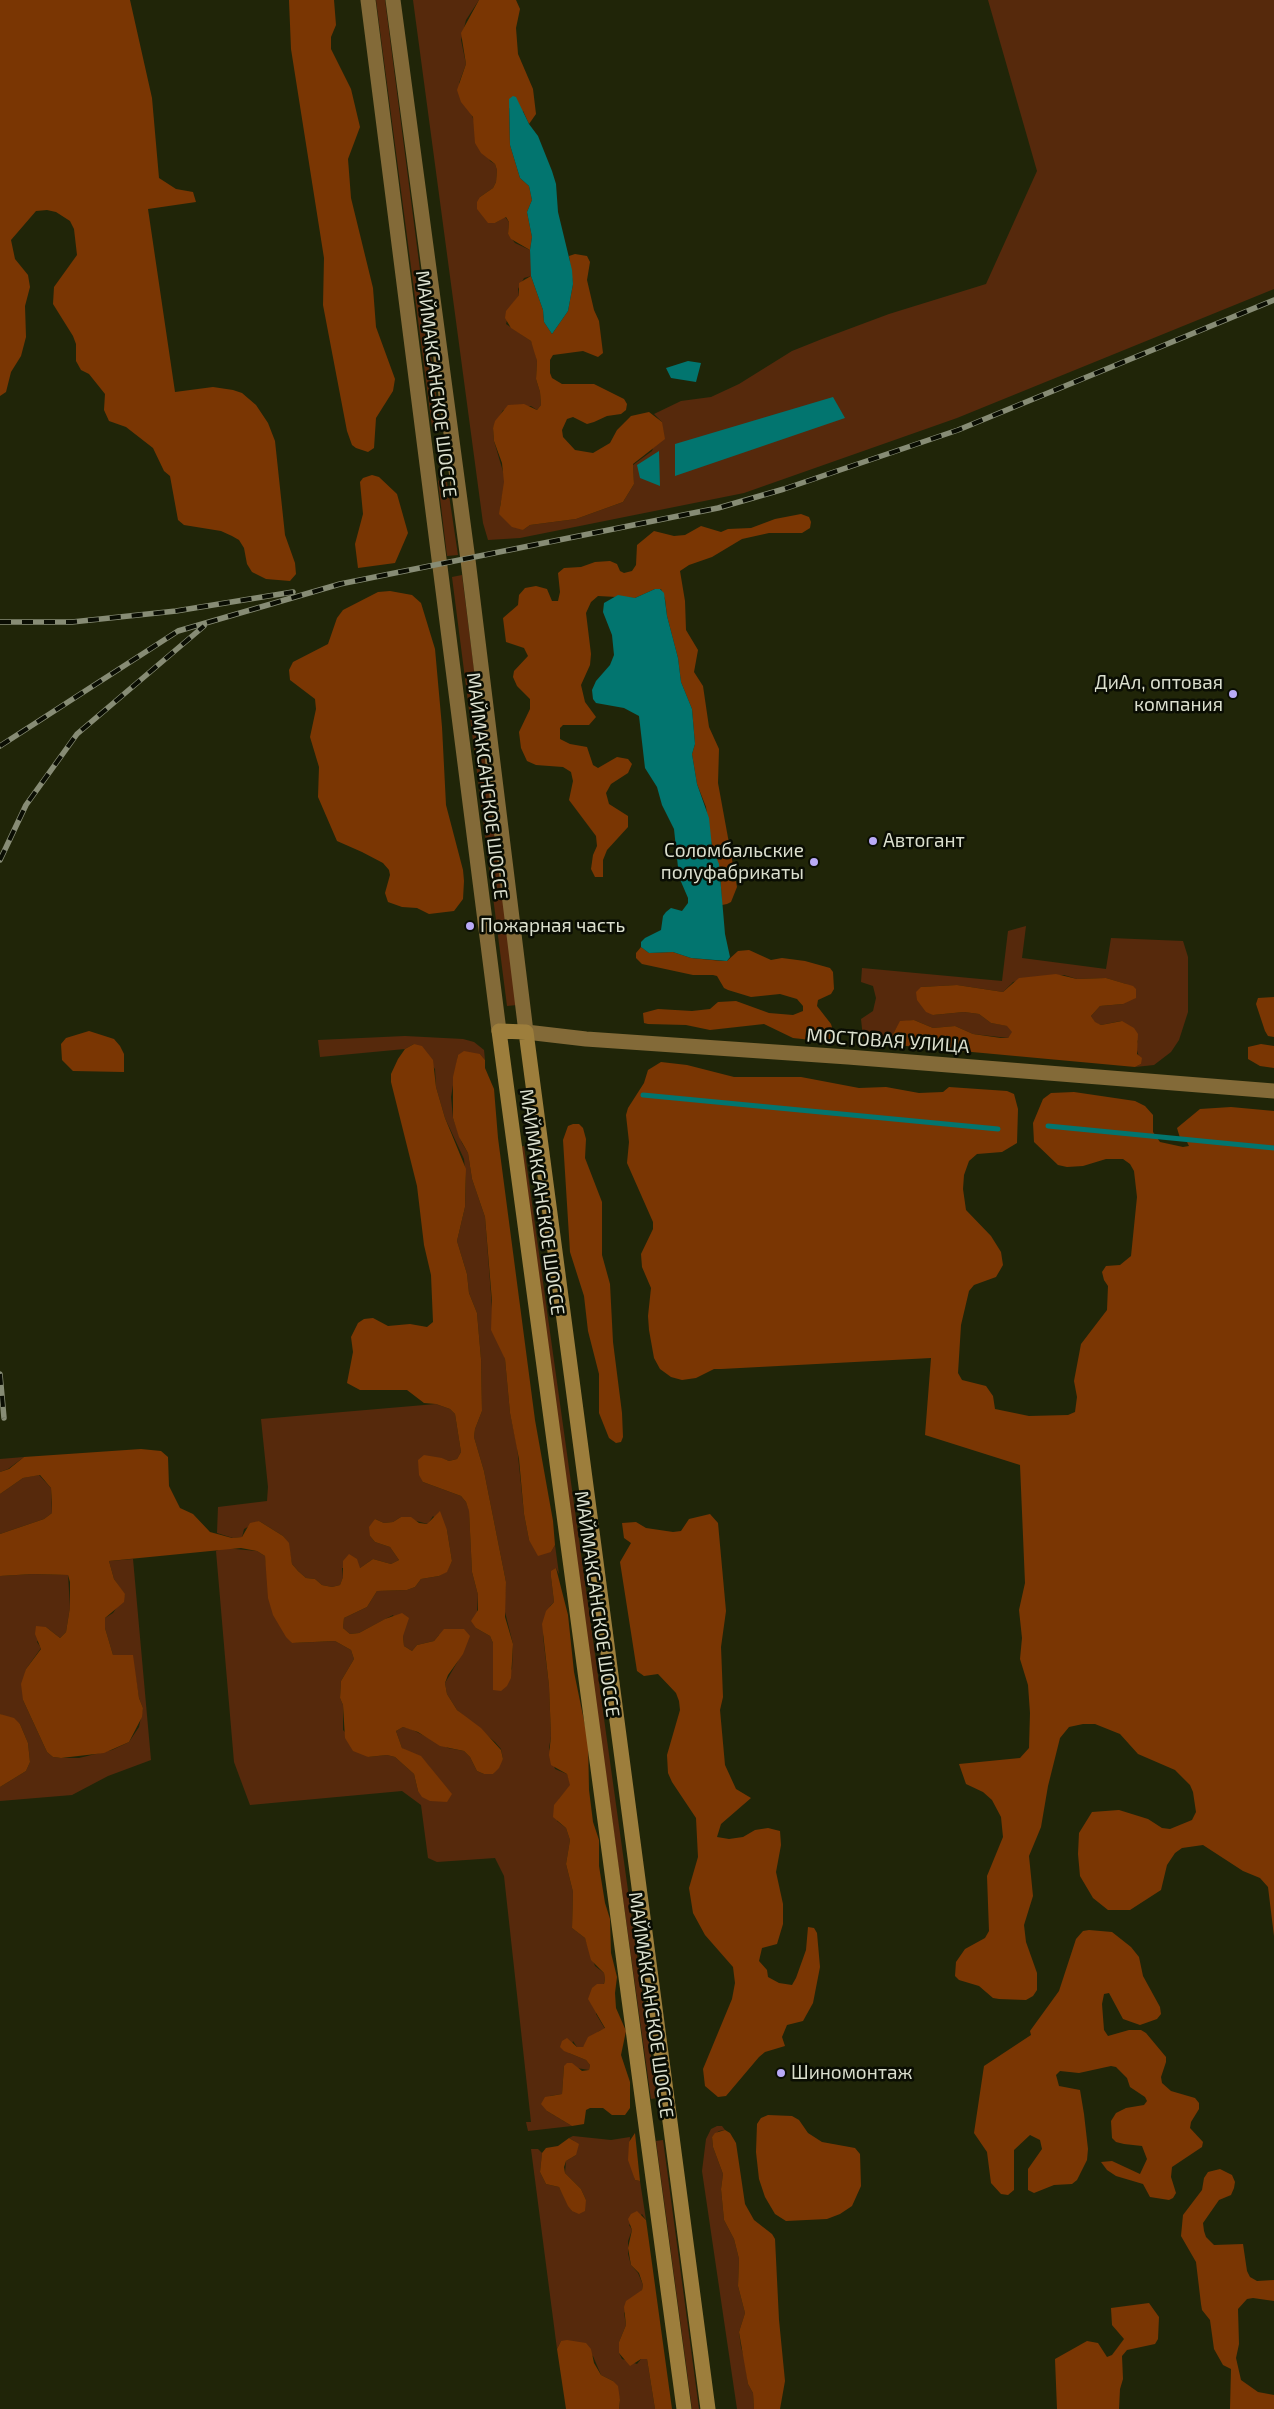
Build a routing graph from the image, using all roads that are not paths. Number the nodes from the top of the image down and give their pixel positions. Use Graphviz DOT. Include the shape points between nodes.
graph roads {
  1 [pos="368,0"];
  2 [pos="393,0"];
  3 [pos="499,1031"];
  4 [pos="526,1032"];
  5 [pos="1274,1091"];
  6 [pos="684,2409"];
  7 [pos="708,2409"];
  1 -- 3 [label="main road, МАЙМАКСАНСКОЕ ШОССЕ"];
  2 -- 4 [label="main road, МАЙМАКСАНСКОЕ ШОССЕ" via="468,560"];
  3 -- 4 [label="main road, МОСТОВАЯ УЛИЦА"];
  3 -- 6 [label="main road, МАЙМАКСАНСКОЕ ШОССЕ"];
  4 -- 5 [label="main road, МОСТОВАЯ УЛИЦА" via="586,1040"];
  4 -- 7 [label="main road, МАЙМАКСАНСКОЕ ШОССЕ"];
}
